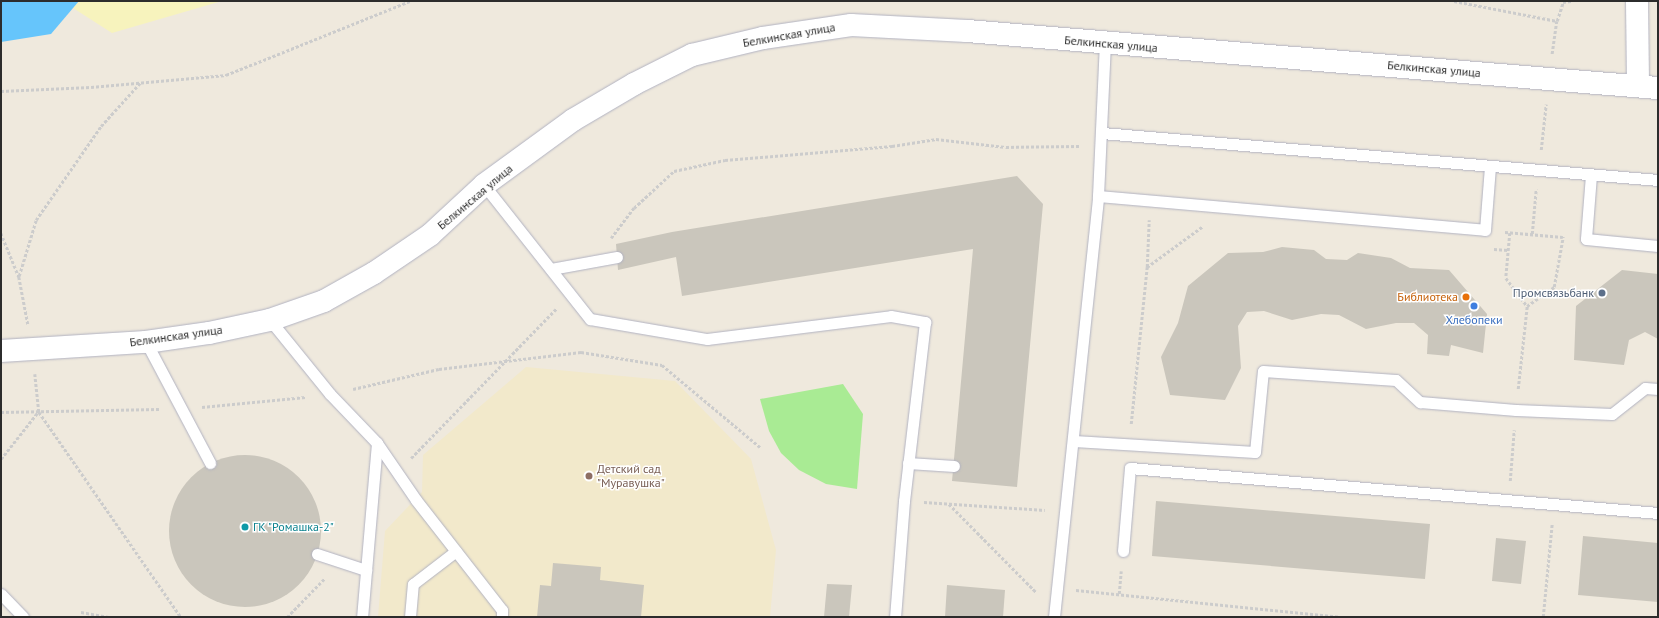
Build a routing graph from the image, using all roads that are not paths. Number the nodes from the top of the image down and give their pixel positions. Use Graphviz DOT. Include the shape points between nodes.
graph roads {
  1 [pos="1637,1"];
  2 [pos="1105,43"];
  3 [pos="1648,87"];
  4 [pos="1102,133"];
  5 [pos="1490,166"];
  6 [pos="1591,175"];
  7 [pos="1658,180"];
  8 [pos="484,185"];
  9 [pos="1098,196"];
  10 [pos="1658,246"];
  11 [pos="617,257"];
  12 [pos="551,269"];
  13 [pos="270,320"];
  14 [pos="146,342"];
  15 [pos="1,351"];
  16 [pos="1658,389"];
  17 [pos="1074,441"];
  18 [pos="377,442"];
  19 [pos="210,463"];
  20 [pos="908,463"];
  21 [pos="954,466"];
  22 [pos="1658,513"];
  23 [pos="456,551"];
  24 [pos="1123,551"];
  25 [pos="317,554"];
  26 [pos="366,570"];
  27 [pos="1,594"];
  28 [pos="24,617"];
  29 [pos="362,617"];
  30 [pos="410,617"];
  31 [pos="502,617"];
  32 [pos="895,617"];
  33 [pos="1054,617"];
  1 -- 3 [label="street"];
  2 -- 3 [label="street, Белкинская улица"];
  2 -- 4 [label="lane"];
  2 -- 8 [label="street, Белкинская улица" via="851,25 763,38 692,55 634,84 573,120"];
  4 -- 5 [label="lane"];
  4 -- 9 [label="lane"];
  5 -- 6 [label="lane"];
  5 -- 9 [label="lane" via="1485,230"];
  6 -- 7 [label="lane"];
  6 -- 10 [label="lane" via="1586,240"];
  8 -- 12 [label="lane"];
  8 -- 13 [label="street, Белкинская улица" via="430,235 374,273 324,301"];
  9 -- 17 [label="lane"];
  11 -- 12 [label="lane"];
  12 -- 20 [label="lane" via="590,319 707,339 891,316 925,322"];
  13 -- 14 [label="street, Белкинская улица"];
  13 -- 18 [label="lane" via="330,394"];
  14 -- 15 [label="street, Белкинская улица"];
  14 -- 19 [label="lane"];
  16 -- 17 [label="lane" via="1645,388 1612,414 1516,410 1420,402 1396,380 1263,371 1255,452"];
  17 -- 33 [label="lane"];
  18 -- 23 [label="lane"];
  18 -- 26 [label="lane"];
  20 -- 21 [label="lane"];
  20 -- 32 [label="lane"];
  22 -- 24 [label="lane" via="1130,468"];
  23 -- 30 [label="lane" via="413,584"];
  23 -- 31 [label="lane" via="502,610"];
  25 -- 26 [label="lane"];
  26 -- 29 [label="lane"];
  27 -- 28 [label="lane"];
}
